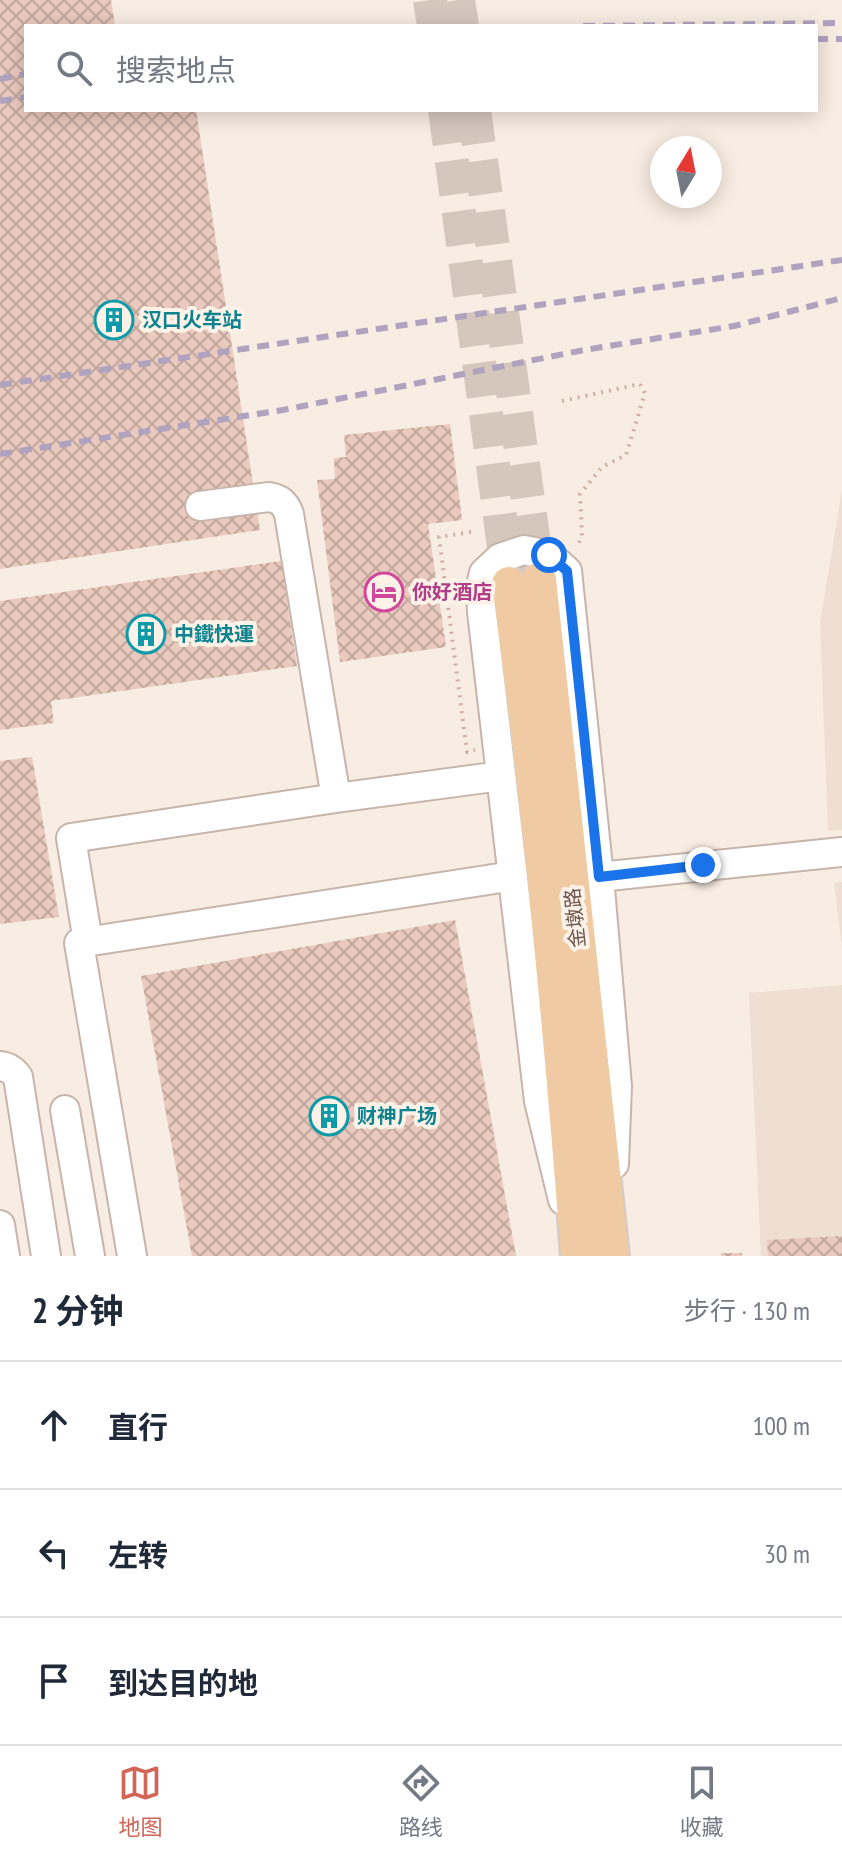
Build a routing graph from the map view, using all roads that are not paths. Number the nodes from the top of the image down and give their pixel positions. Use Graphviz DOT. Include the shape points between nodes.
graph roads {
  1 [pos="200,506"];
  2 [pos="538,579"];
  3 [pos="501,776"];
  4 [pos="336,798"];
  5 [pos="842,852"];
  6 [pos="513,876"];
  7 [pos="599,877"];
  8 [pos="88,942"];
  9 [pos="0,1066"];
  10 [pos="65,1110"];
  11 [pos="0,1225"];
  12 [pos="611,1248"];
  13 [pos="5,1256"];
  14 [pos="46,1256"];
  15 [pos="90,1256"];
  16 [pos="132,1256"];
  17 [pos="578,1256"];
  1 -- 4 [label="street" via="269,497 286,505"];
  2 -- 3 [label="street" via="549,555 524,550 500,558 484,573 481,585"];
  2 -- 7 [label="street"];
  2 -- 12 [label="main road, 金墩路"];
  2 -- 17 [label="main road, 金墩路" via="529,727"];
  3 -- 4 [label="street"];
  3 -- 6 [label="street"];
  4 -- 8 [label="street" via="71,838"];
  5 -- 7 [label="street"];
  6 -- 8 [label="street"];
  6 -- 17 [label="street" via="539,1101"];
  7 -- 12 [label="street" via="617,1086"];
  8 -- 16 [label="street" via="79,943"];
  9 -- 14 [label="street" via="18,1077"];
  10 -- 15 [label="street"];
  11 -- 13 [label="street"];
}
